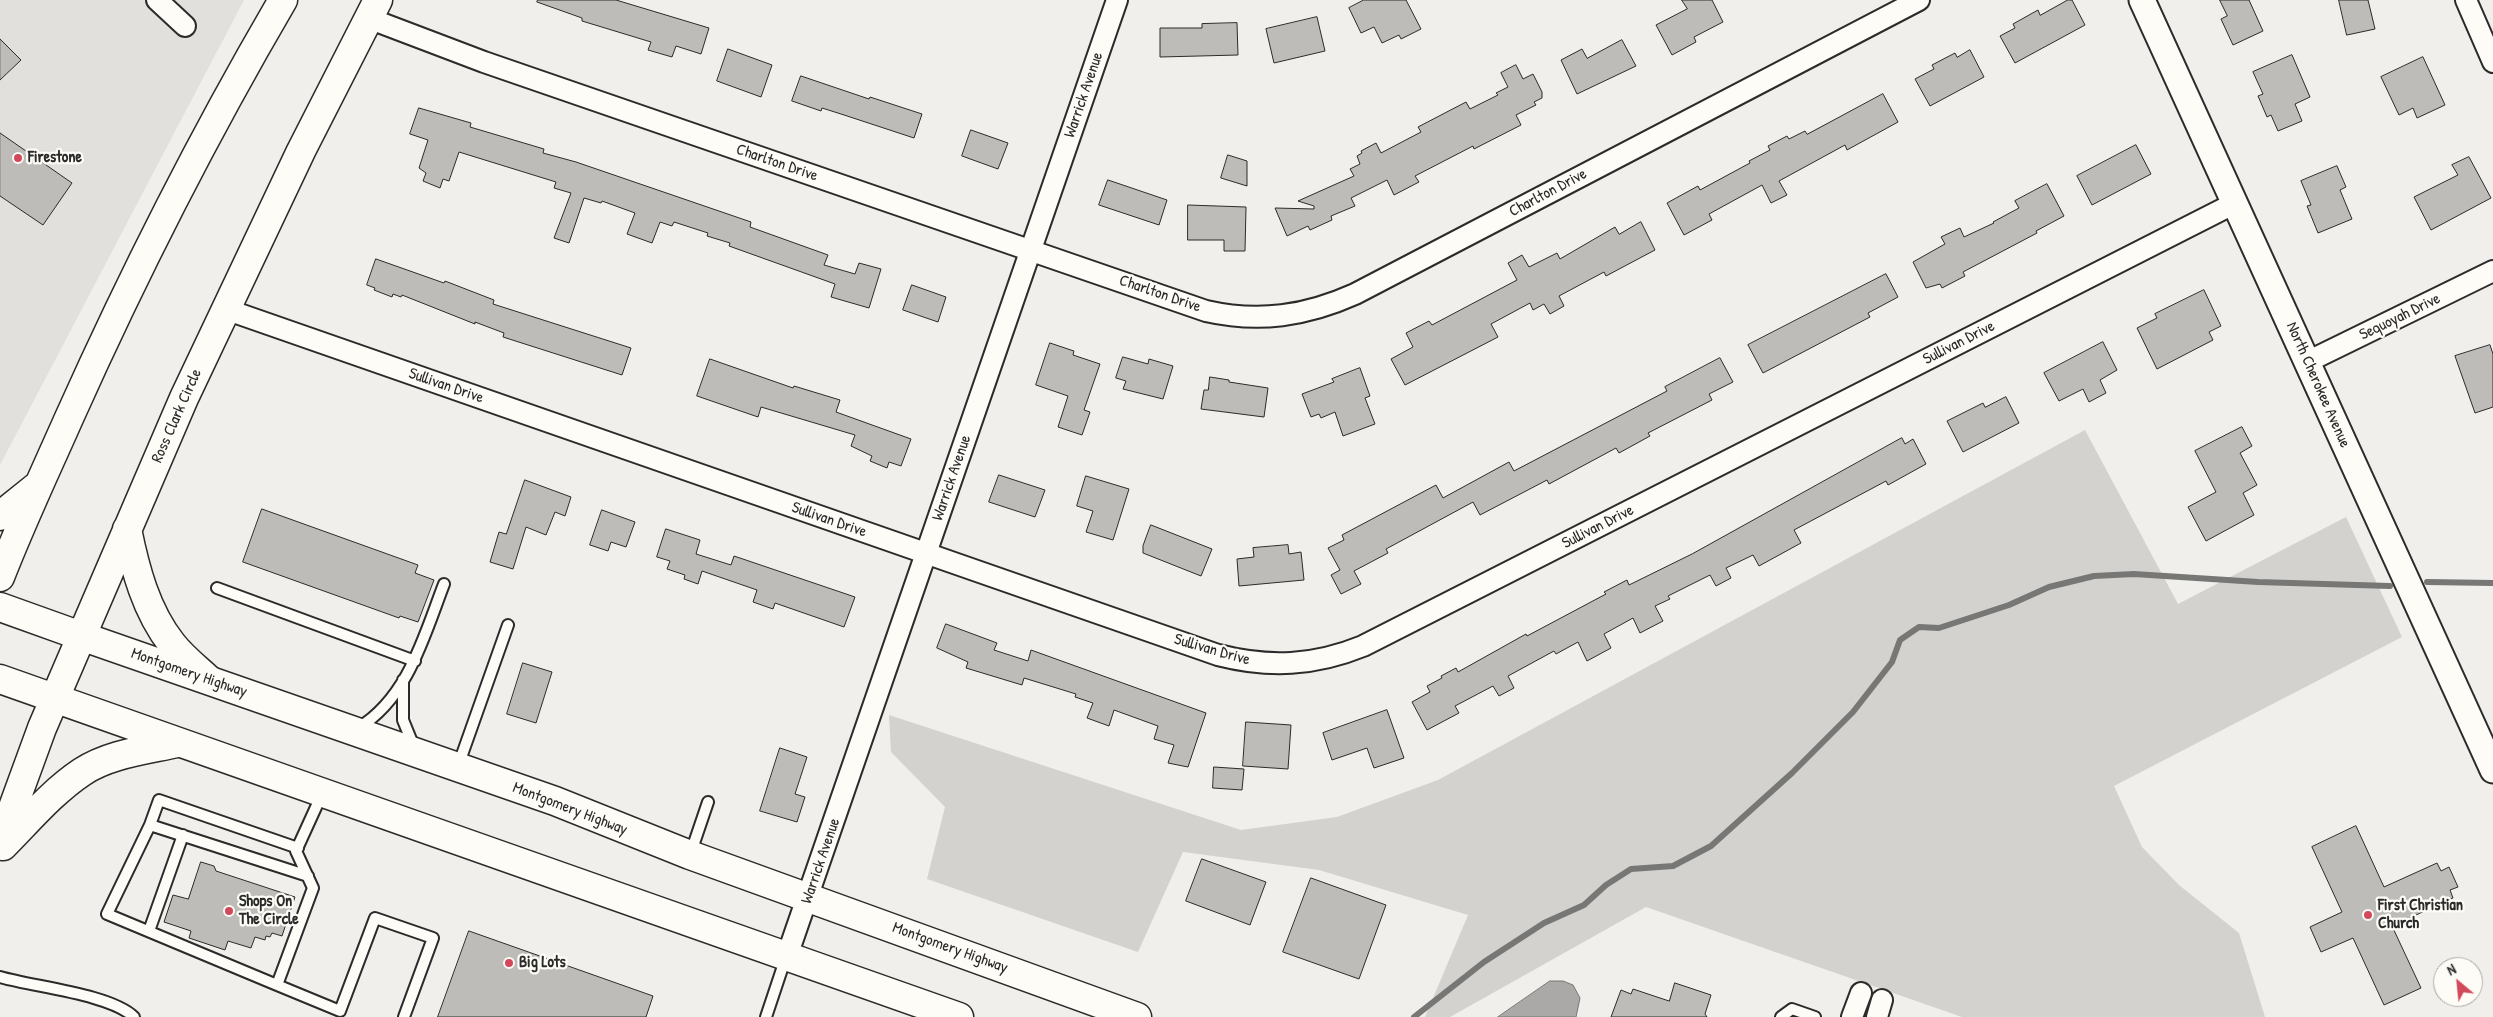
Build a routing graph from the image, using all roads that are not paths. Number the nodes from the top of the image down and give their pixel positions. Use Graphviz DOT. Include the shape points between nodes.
graph roads {
  1 [pos="157,0"];
  2 [pos="283,0"];
  3 [pos="1117,0"];
  4 [pos="1919,0"];
  5 [pos="2142,0"];
  6 [pos="2466,0"];
  7 [pos="373,9"];
  8 [pos="185,26"];
  9 [pos="2493,62"];
  10 [pos="2235,203"];
  11 [pos="1031,250"];
  12 [pos="2493,272"];
  13 [pos="225,309"];
  14 [pos="2307,362"];
  15 [pos="39,485"];
  16 [pos="0,516"];
  17 [pos="127,529"];
  18 [pos="926,554"];
  19 [pos="0,577"];
  20 [pos="444,584"];
  21 [pos="217,588"];
  22 [pos="0,607"];
  23 [pos="508,625"];
  24 [pos="81,636"];
  25 [pos="415,661"];
  26 [pos="208,679"];
  27 [pos="0,680"];
  28 [pos="403,680"];
  29 [pos="54,699"];
  30 [pos="354,730"];
  31 [pos="177,743"];
  32 [pos="416,752"];
  33 [pos="457,767"];
  34 [pos="2493,770"];
  35 [pos="323,793"];
  36 [pos="708,802"];
  37 [pos="150,825"];
  38 [pos="183,836"];
  39 [pos="0,843"];
  40 [pos="298,848"];
  41 [pos="0,849"];
  42 [pos="690,856"];
  43 [pos="308,876"];
  44 [pos="808,897"];
  45 [pos="149,931"];
  46 [pos="787,956"];
  47 [pos="0,977"];
  48 [pos="278,985"];
  49 [pos="1861,993"];
  50 [pos="130,1014"];
  51 [pos="339,1014"];
  52 [pos="404,1017"];
  53 [pos="766,1017"];
  54 [pos="959,1017"];
  55 [pos="1138,1017"];
  56 [pos="1781,1017"];
  57 [pos="1816,1017"];
  58 [pos="1852,1017"];
  1 -- 8 [label="street"];
  2 -- 15 [label="main road" via="234,84 136,274"];
  3 -- 11 [label="street, Warrick Avenue"];
  4 -- 11 [label="street, Charlton Drive" via="1355,294 1308,312 1265,318 1226,315"];
  5 -- 10 [label="street, North Cherokee Avenue"];
  6 -- 9 [label="street"];
  7 -- 11 [label="street, Charlton Drive" via="484,62"];
  7 -- 13 [label="main road, Ross Clark Circle"];
  10 -- 14 [label="street, North Cherokee Avenue"];
  10 -- 18 [label="street, Sullivan Drive" via="1364,646 1326,660 1287,665 1226,657"];
  11 -- 18 [label="street, Warrick Avenue"];
  12 -- 14 [label="street, Sequoyah Drive"];
  13 -- 17 [label="main road, Ross Clark Circle"];
  13 -- 18 [label="street, Sullivan Drive"];
  14 -- 34 [label="street, North Cherokee Avenue"];
  15 -- 16 [label="main road"];
  15 -- 19 [label="main road"];
  17 -- 24 [label="main road, Ross Clark Circle"];
  17 -- 26 [label="main road" via="135,566 156,619 172,644"];
  18 -- 44 [label="street, Warrick Avenue"];
  20 -- 25 [label="lane"];
  21 -- 25 [label="lane"];
  22 -- 24 [label="main road, Montgomery Highway"];
  23 -- 33 [label="lane"];
  24 -- 26 [label="main road, Montgomery Highway"];
  24 -- 29 [label="main road, Ross Clark Circle"];
  25 -- 28 [label="lane"];
  26 -- 30 [label="main road, Montgomery Highway"];
  27 -- 29 [label="main road"];
  28 -- 30 [label="lane" via="376,717"];
  28 -- 32 [label="lane" via="403,720"];
  29 -- 31 [label="main road"];
  29 -- 39 [label="main road, Ross Clark Circle"];
  30 -- 32 [label="main road, Montgomery Highway"];
  31 -- 35 [label="main road"];
  31 -- 41 [label="main road" via="118,756 82,772"];
  32 -- 33 [label="main road, Montgomery Highway"];
  33 -- 42 [label="main road, Montgomery Highway" via="555,801"];
  35 -- 40 [label="lane"];
  35 -- 46 [label="main road"];
  36 -- 42 [label="lane"];
  37 -- 38 [label="lane"];
  37 -- 40 [label="lane" via="159,800"];
  37 -- 45 [label="lane" via="107,914"];
  38 -- 43 [label="lane"];
  38 -- 45 [label="lane"];
  40 -- 43 [label="lane" via="296,851"];
  42 -- 44 [label="main road, Montgomery Highway"];
  43 -- 48 [label="lane" via="313,888"];
  44 -- 46 [label="street, Warrick Avenue"];
  44 -- 55 [label="main road, Montgomery Highway"];
  45 -- 48 [label="lane"];
  46 -- 53 [label="lane"];
  46 -- 54 [label="main road"];
  47 -- 50 [label="lane" via="75,992"];
  48 -- 51 [label="lane"];
  49 -- 58 [label="street"];
  51 -- 52 [label="lane" via="376,918 433,938"];
  56 -- 57 [label="lane" via="1792,1008"];
}
